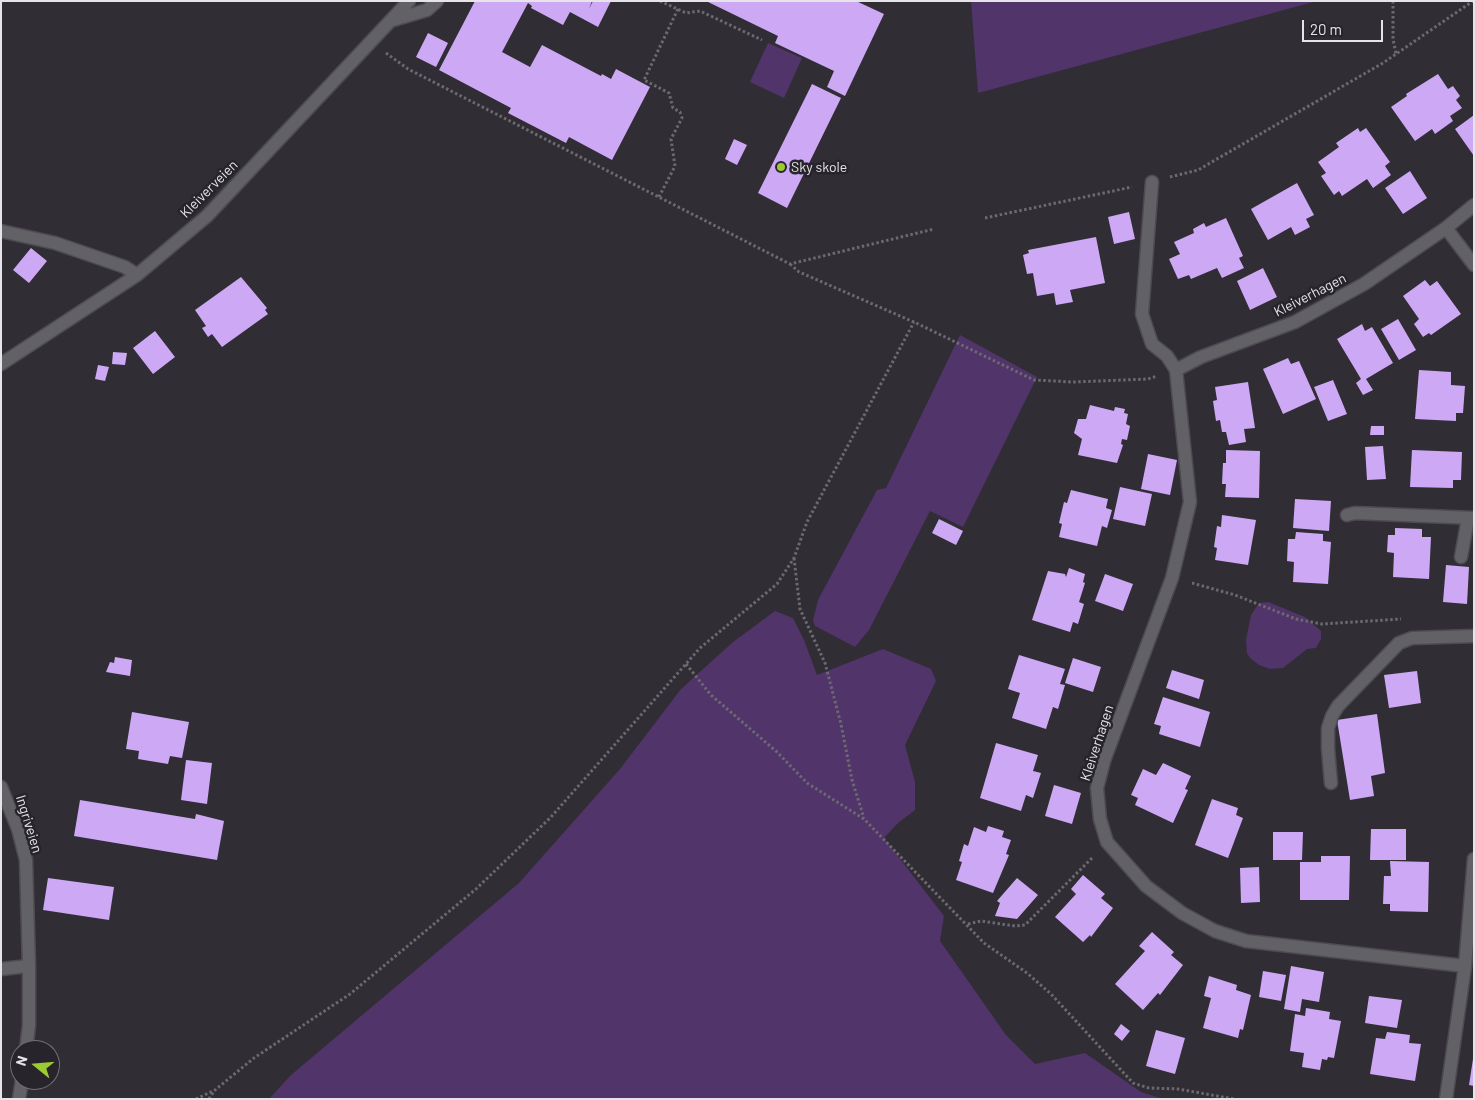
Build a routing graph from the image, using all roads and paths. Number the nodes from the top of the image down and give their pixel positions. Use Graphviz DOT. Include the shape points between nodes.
graph roads {
  1 [pos="410,1"];
  2 [pos="437,1"];
  3 [pos="660,1"];
  4 [pos="1393,1"];
  5 [pos="1473,1"];
  6 [pos="678,9"];
  7 [pos="391,21"];
  8 [pos="762,40"];
  9 [pos="370,42"];
  10 [pos="1396,54"];
  11 [pos="1152,182"];
  12 [pos="659,197"];
  13 [pos="1474,205"];
  14 [pos="984,218"];
  15 [pos="1446,228"];
  16 [pos="934,229"];
  17 [pos="1,231"];
  18 [pos="790,264"];
  19 [pos="1474,265"];
  20 [pos="137,275"];
  21 [pos="914,322"];
  22 [pos="2,365"];
  23 [pos="1176,370"];
  24 [pos="1347,515"];
  25 [pos="1471,518"];
  26 [pos="1461,557"];
  27 [pos="794,558"];
  28 [pos="1172,578"];
  29 [pos="1410,618"];
  30 [pos="1474,636"];
  31 [pos="686,664"];
  32 [pos="1332,782"];
  33 [pos="1,788"];
  34 [pos="864,819"];
  35 [pos="1107,842"];
  36 [pos="1474,859"];
  37 [pos="968,924"];
  38 [pos="29,966"];
  39 [pos="1465,966"];
  40 [pos="1,969"];
  41 [pos="27,1040"];
  42 [pos="214,1090"];
  43 [pos="196,1099"];
  44 [pos="209,1099"];
  45 [pos="1234,1099"];
  46 [pos="1446,1099"];
  1 -- 7 [label="street, Kleiverveien"];
  2 -- 7 [label="street" via="427,10"];
  3 -- 6 [label="path"];
  4 -- 10 [label="path"];
  5 -- 10 [label="path"];
  6 -- 8 [label="path" via="686,13 700,11"];
  6 -- 12 [label="path" via="644,80 669,93 673,108 680,112 682,118 672,138 675,166"];
  7 -- 9 [label="street, Kleiverveien"];
  9 -- 12 [label="path" via="408,69"];
  9 -- 20 [label="street, Kleiverveien" via="207,216"];
  10 -- 11 [label="path" via="1198,170"];
  11 -- 14 [label="path"];
  11 -- 23 [label="street" via="1142,314 1152,344 1167,356"];
  12 -- 18 [label="path"];
  13 -- 15 [label="street, Kleiverhagen"];
  15 -- 19 [label="street"];
  15 -- 23 [label="street, Kleiverhagen" via="1364,284 1295,322"];
  16 -- 18 [label="path"];
  17 -- 20 [label="street" via="55,243"];
  18 -- 21 [label="path" via="799,272"];
  20 -- 22 [label="street, Kleiverveien"];
  21 -- 23 [label="path" via="1034,380 1148,379"];
  21 -- 27 [label="path" via="807,522"];
  23 -- 28 [label="street, Kleiverhagen" via="1190,502"];
  24 -- 25 [label="street"];
  25 -- 26 [label="street"];
  27 -- 31 [label="path" via="777,584 700,648"];
  27 -- 34 [label="path" via="800,609 825,663"];
  28 -- 29 [label="path" via="1234,595 1296,619 1322,624"];
  28 -- 35 [label="street, Kleiverhagen" via="1097,788 1100,819"];
  30 -- 32 [label="street" via="1412,638 1399,643 1332,716 1328,728"];
  31 -- 34 [label="path" via="711,695 777,752 807,783"];
  31 -- 42 [label="path" via="551,817 476,889 350,994 254,1058"];
  33 -- 38 [label="street, Ingriveien" via="18,829 26,860"];
  34 -- 37 [label="path"];
  35 -- 37 [label="path" via="1024,925 981,921"];
  35 -- 39 [label="street, Kleiverhagen" via="1146,886 1182,913 1215,931 1246,941"];
  36 -- 39 [label="street"];
  37 -- 45 [label="path" via="984,943 1051,994 1133,1083"];
  38 -- 40 [label="street"];
  38 -- 41 [label="street, Ingriveien"];
  39 -- 46 [label="street"];
  42 -- 43 [label="path"];
  42 -- 44 [label="path"];
}
